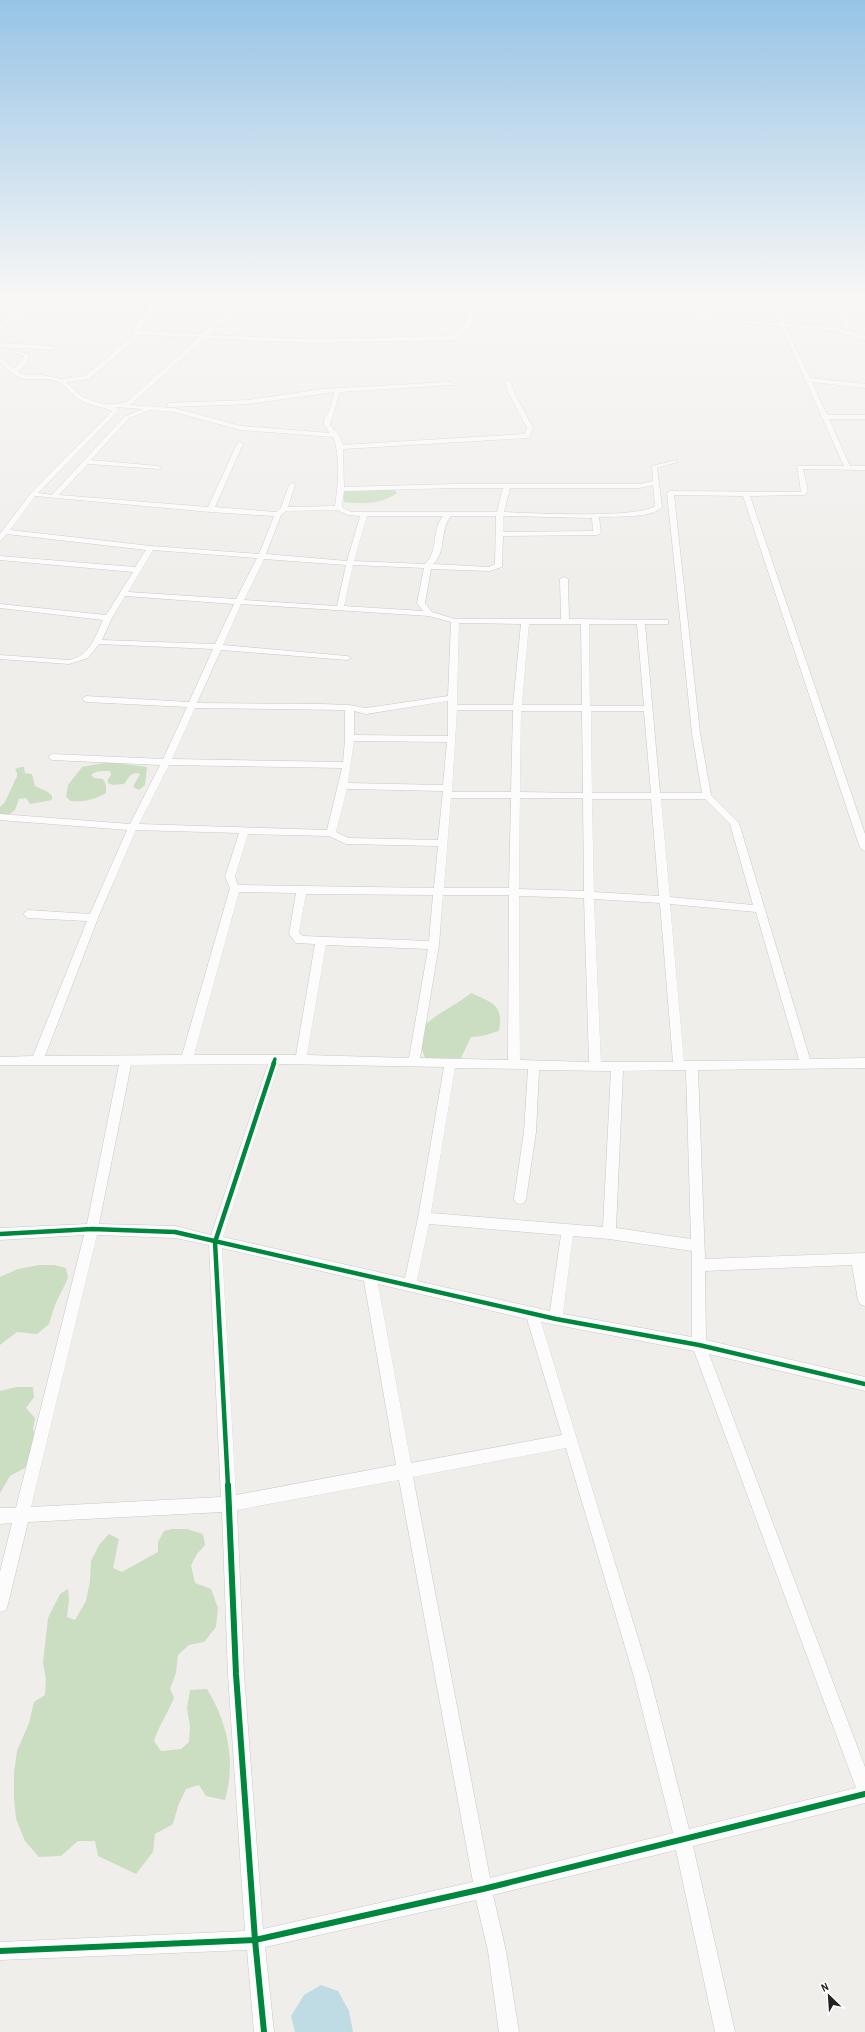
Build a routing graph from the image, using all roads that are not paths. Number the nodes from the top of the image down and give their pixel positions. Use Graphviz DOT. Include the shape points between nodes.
graph roads {
  1 [pos="337,391"];
  2 [pos="73,392"];
  3 [pos="79,392"];
  4 [pos="141,392"];
  5 [pos="317,392"];
  6 [pos="511,392"];
  7 [pos="813,392"];
  8 [pos="78,397"];
  9 [pos="103,405"];
  10 [pos="123,406"];
  11 [pos="166,406"];
  12 [pos="141,407"];
  13 [pos="155,408"];
  14 [pos="116,410"];
  15 [pos="825,417"];
  16 [pos="865,417"];
  17 [pos="100,424"];
  18 [pos="336,436"];
  19 [pos="240,444"];
  20 [pos="103,445"];
  21 [pos="340,447"];
  22 [pos="675,461"];
  23 [pos="87,462"];
  24 [pos="158,468"];
  25 [pos="848,468"];
  26 [pos="865,468"];
  27 [pos="656,482"];
  28 [pos="292,485"];
  29 [pos="507,486"];
  30 [pos="342,489"];
  31 [pos="657,492"];
  32 [pos="670,493"];
  33 [pos="33,494"];
  34 [pos="746,494"];
  35 [pos="54,497"];
  36 [pos="338,508"];
  37 [pos="210,510"];
  38 [pos="281,512"];
  39 [pos="500,514"];
  40 [pos="364,515"];
  41 [pos="448,515"];
  42 [pos="595,515"];
  43 [pos="5,532"];
  44 [pos="499,534"];
  45 [pos="0,539"];
  46 [pos="151,548"];
  47 [pos="262,556"];
  48 [pos="0,558"];
  49 [pos="350,563"];
  50 [pos="428,565"];
  51 [pos="139,570"];
  52 [pos="564,579"];
  53 [pos="124,594"];
  54 [pos="239,601"];
  55 [pos="421,603"];
  56 [pos="0,606"];
  57 [pos="340,608"];
  58 [pos="409,612"];
  59 [pos="429,614"];
  60 [pos="108,618"];
  61 [pos="455,621"];
  62 [pos="525,622"];
  63 [pos="565,622"];
  64 [pos="585,622"];
  65 [pos="641,622"];
  66 [pos="665,622"];
  67 [pos="97,642"];
  68 [pos="219,647"];
  69 [pos="0,657"];
  70 [pos="347,658"];
  71 [pos="86,700"];
  72 [pos="452,703"];
  73 [pos="192,705"];
  74 [pos="585,707"];
  75 [pos="349,708"];
  76 [pos="518,709"];
  77 [pos="647,709"];
  78 [pos="351,738"];
  79 [pos="452,739"];
  80 [pos="52,757"];
  81 [pos="166,762"];
  82 [pos="346,765"];
  83 [pos="344,786"];
  84 [pos="448,792"];
  85 [pos="516,795"];
  86 [pos="587,795"];
  87 [pos="656,795"];
  88 [pos="707,796"];
  89 [pos="0,817"];
  90 [pos="133,828"];
  91 [pos="244,831"];
  92 [pos="331,833"];
  93 [pos="442,843"];
  94 [pos="865,848"];
  95 [pos="235,888"];
  96 [pos="301,891"];
  97 [pos="438,892"];
  98 [pos="514,892"];
  99 [pos="589,896"];
  100 [pos="665,900"];
  101 [pos="760,909"];
  102 [pos="28,914"];
  103 [pos="93,918"];
  104 [pos="321,942"];
  105 [pos="434,945"];
  106 [pos="276,1058"];
  107 [pos="187,1059"];
  108 [pos="36,1060"];
  109 [pos="126,1060"];
  110 [pos="301,1060"];
  111 [pos="0,1061"];
  112 [pos="414,1062"];
  113 [pos="865,1063"];
  114 [pos="450,1064"];
  115 [pos="806,1064"];
  116 [pos="514,1065"];
  117 [pos="534,1065"];
  118 [pos="692,1066"];
  119 [pos="595,1067"];
  120 [pos="617,1067"];
  121 [pos="679,1067"];
  122 [pos="520,1199"];
  123 [pos="424,1218"];
  124 [pos="568,1228"];
  125 [pos="92,1229"];
  126 [pos="609,1233"];
  127 [pos="0,1234"];
  128 [pos="215,1242"];
  129 [pos="698,1246"];
  130 [pos="861,1259"];
  131 [pos="697,1265"];
  132 [pos="370,1276"];
  133 [pos="410,1285"];
  134 [pos="865,1300"];
  135 [pos="532,1313"];
  136 [pos="556,1319"];
  137 [pos="699,1345"];
  138 [pos="865,1384"];
  139 [pos="571,1440"];
  140 [pos="405,1472"];
  141 [pos="229,1504"];
  142 [pos="22,1514"];
  143 [pos="0,1516"];
  144 [pos="0,1604"];
  145 [pos="865,1790"];
  146 [pos="865,1794"];
  147 [pos="684,1839"];
  148 [pos="483,1889"];
  149 [pos="255,1940"];
  150 [pos="0,1951"];
  151 [pos="264,2032"];
  152 [pos="509,2032"];
  153 [pos="725,2032"];
  1 -- 18 [label="street" via="333,409 327,420 327,425"];
  2 -- 8 [label="street"];
  3 -- 8 [label="street"];
  4 -- 10 [label="street"];
  5 -- 11 [label="street" via="249,402"];
  6 -- 21 [label="street" via="530,428 527,436"];
  7 -- 15 [label="street"];
  8 -- 9 [label="street"];
  9 -- 10 [label="street"];
  9 -- 14 [label="street"];
  10 -- 12 [label="street"];
  10 -- 14 [label="street"];
  11 -- 12 [label="street"];
  11 -- 13 [label="street"];
  12 -- 13 [label="street"];
  13 -- 18 [label="street" via="174,410 235,427"];
  13 -- 20 [label="street" via="127,417"];
  14 -- 17 [label="street"];
  15 -- 16 [label="street"];
  15 -- 25 [label="street"];
  17 -- 20 [label="street" via="99,435"];
  17 -- 33 [label="street"];
  18 -- 21 [label="street"];
  19 -- 37 [label="street"];
  20 -- 23 [label="street"];
  21 -- 30 [label="street"];
  22 -- 27 [label="street" via="654,467"];
  23 -- 24 [label="street"];
  23 -- 35 [label="street"];
  25 -- 26 [label="street"];
  25 -- 34 [label="street" via="799,467 804,493"];
  27 -- 29 [label="street" via="640,486"];
  27 -- 31 [label="street"];
  28 -- 38 [label="street"];
  29 -- 30 [label="street"];
  29 -- 39 [label="street"];
  30 -- 36 [label="street"];
  31 -- 32 [label="street"];
  31 -- 42 [label="street" via="659,507 654,511"];
  32 -- 34 [label="street"];
  32 -- 88 [label="street" via="696,733"];
  33 -- 35 [label="street"];
  33 -- 43 [label="street"];
  34 -- 94 [label="street"];
  35 -- 37 [label="street"];
  36 -- 38 [label="street"];
  36 -- 40 [label="street" via="350,514"];
  37 -- 38 [label="street"];
  38 -- 47 [label="street"];
  39 -- 41 [label="street"];
  39 -- 42 [label="street"];
  39 -- 44 [label="street"];
  40 -- 41 [label="street"];
  40 -- 49 [label="street"];
  41 -- 50 [label="street" via="441,521 437,551 433,561"];
  42 -- 44 [label="street" via="597,533"];
  43 -- 45 [label="street"];
  43 -- 46 [label="street"];
  44 -- 50 [label="street" via="499,565 495,568"];
  46 -- 47 [label="street"];
  46 -- 51 [label="street"];
  47 -- 49 [label="street"];
  47 -- 54 [label="street"];
  48 -- 51 [label="street"];
  49 -- 50 [label="street"];
  49 -- 57 [label="street"];
  50 -- 55 [label="street"];
  51 -- 53 [label="street"];
  52 -- 63 [label="street"];
  53 -- 54 [label="street"];
  53 -- 60 [label="street"];
  54 -- 57 [label="street"];
  54 -- 68 [label="street"];
  55 -- 58 [label="street"];
  55 -- 59 [label="street"];
  56 -- 60 [label="street"];
  57 -- 58 [label="street"];
  58 -- 59 [label="street"];
  59 -- 61 [label="street"];
  60 -- 67 [label="street"];
  61 -- 62 [label="street"];
  61 -- 72 [label="street"];
  62 -- 63 [label="street"];
  62 -- 76 [label="street"];
  63 -- 64 [label="street"];
  64 -- 65 [label="street"];
  64 -- 74 [label="street"];
  65 -- 66 [label="street"];
  65 -- 77 [label="street"];
  67 -- 68 [label="street"];
  67 -- 69 [label="street" via="87,657 78,661"];
  68 -- 70 [label="street"];
  68 -- 73 [label="street"];
  71 -- 73 [label="street"];
  72 -- 75 [label="street" via="366,711"];
  72 -- 76 [label="street"];
  72 -- 79 [label="street"];
  73 -- 75 [label="street"];
  73 -- 81 [label="street"];
  74 -- 76 [label="street"];
  74 -- 77 [label="street"];
  74 -- 86 [label="street"];
  75 -- 78 [label="street"];
  76 -- 85 [label="street"];
  77 -- 87 [label="street"];
  78 -- 79 [label="street"];
  78 -- 82 [label="street"];
  79 -- 84 [label="street"];
  80 -- 81 [label="street"];
  81 -- 82 [label="street"];
  81 -- 90 [label="street"];
  82 -- 83 [label="street"];
  83 -- 84 [label="street"];
  83 -- 92 [label="street"];
  84 -- 85 [label="street"];
  84 -- 93 [label="street"];
  85 -- 86 [label="street"];
  85 -- 98 [label="street"];
  86 -- 87 [label="street"];
  86 -- 99 [label="street"];
  87 -- 88 [label="street"];
  87 -- 100 [label="street"];
  88 -- 101 [label="street" via="734,823"];
  89 -- 90 [label="street"];
  90 -- 91 [label="street"];
  90 -- 103 [label="street"];
  91 -- 92 [label="street"];
  91 -- 95 [label="street" via="230,876"];
  92 -- 93 [label="street" via="346,841"];
  93 -- 97 [label="street"];
  95 -- 96 [label="street"];
  95 -- 107 [label="street"];
  96 -- 97 [label="street"];
  96 -- 104 [label="street" via="294,934 300,940"];
  97 -- 98 [label="street"];
  97 -- 105 [label="street"];
  98 -- 99 [label="street"];
  98 -- 116 [label="street"];
  99 -- 100 [label="street"];
  99 -- 119 [label="street"];
  100 -- 101 [label="street"];
  100 -- 121 [label="street"];
  101 -- 115 [label="street"];
  102 -- 103 [label="street"];
  103 -- 108 [label="street"];
  104 -- 105 [label="street"];
  104 -- 110 [label="street"];
  105 -- 112 [label="street"];
  106 -- 107 [label="street"];
  106 -- 110 [label="street"];
  106 -- 128 [label="street"];
  107 -- 109 [label="street"];
  108 -- 109 [label="street"];
  108 -- 111 [label="street"];
  109 -- 125 [label="street"];
  110 -- 112 [label="street"];
  112 -- 114 [label="street"];
  113 -- 115 [label="street"];
  114 -- 116 [label="street"];
  114 -- 123 [label="street"];
  115 -- 118 [label="street"];
  116 -- 117 [label="street"];
  117 -- 119 [label="street"];
  117 -- 122 [label="street" via="530,1132"];
  118 -- 121 [label="street"];
  118 -- 129 [label="street"];
  119 -- 120 [label="street"];
  120 -- 121 [label="street"];
  120 -- 126 [label="street"];
  123 -- 124 [label="street"];
  123 -- 133 [label="street"];
  124 -- 126 [label="street"];
  124 -- 136 [label="street"];
  125 -- 127 [label="street"];
  125 -- 128 [label="street" via="174,1232"];
  125 -- 142 [label="street"];
  126 -- 129 [label="street"];
  128 -- 132 [label="street"];
  128 -- 141 [label="street"];
  129 -- 131 [label="street"];
  130 -- 131 [label="street"];
  130 -- 134 [label="street"];
  131 -- 137 [label="street"];
  132 -- 133 [label="street"];
  132 -- 140 [label="street"];
  133 -- 135 [label="street"];
  135 -- 136 [label="street"];
  135 -- 139 [label="street"];
  136 -- 137 [label="street"];
  137 -- 138 [label="street"];
  137 -- 145 [label="street"];
  139 -- 140 [label="street"];
  139 -- 147 [label="street" via="642,1678"];
  140 -- 141 [label="street"];
  140 -- 148 [label="street"];
  141 -- 142 [label="street"];
  141 -- 149 [label="street" via="236,1674"];
  142 -- 143 [label="street"];
  142 -- 144 [label="street"];
  146 -- 147 [label="street"];
  147 -- 148 [label="street"];
  147 -- 153 [label="street"];
  148 -- 149 [label="street"];
  148 -- 152 [label="street" via="497,1951"];
  149 -- 150 [label="street"];
  149 -- 151 [label="street"];
}
